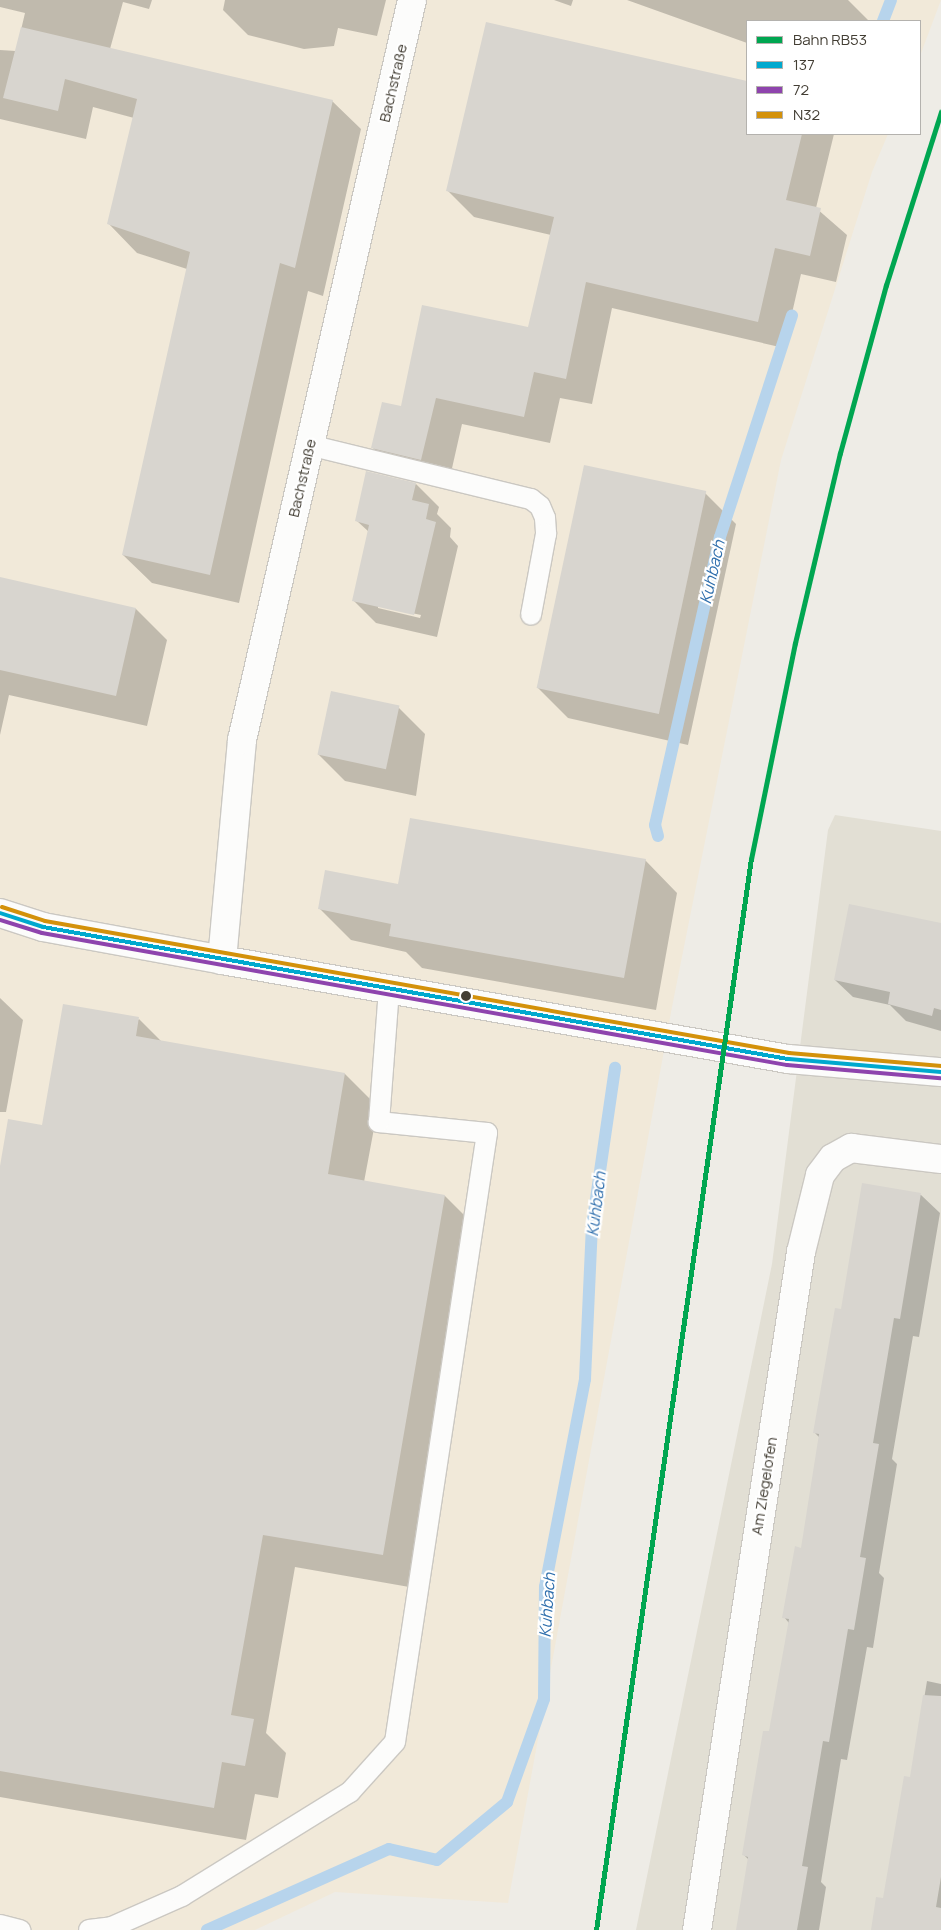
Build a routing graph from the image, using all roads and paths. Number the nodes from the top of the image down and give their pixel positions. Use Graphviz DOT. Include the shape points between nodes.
graph roads {
  1 [pos="412,0"];
  2 [pos="309,445"];
  3 [pos="531,615"];
  4 [pos="0,913"];
  5 [pos="222,960"];
  6 [pos="389,989"];
  7 [pos="941,1072"];
  8 [pos="941,1159"];
  9 [pos="0,1925"];
  10 [pos="20,1930"];
  11 [pos="88,1930"];
  12 [pos="697,1930"];
  1 -- 2 [label="street, Bachstraße"];
  2 -- 3 [label="lane" via="531,498 540,506 546,534"];
  2 -- 5 [label="street, Bachstraße" via="242,740"];
  4 -- 5 [label="street" via="43,927"];
  5 -- 6 [label="street"];
  6 -- 7 [label="street" via="788,1059"];
  6 -- 11 [label="lane" via="379,1122 487,1134 395,1742 350,1792 182,1896 112,1927"];
  8 -- 12 [label="street, Am Ziegelofen" via="851,1148 833,1158 820,1174 801,1252"];
  9 -- 10 [label="lane"];
}
